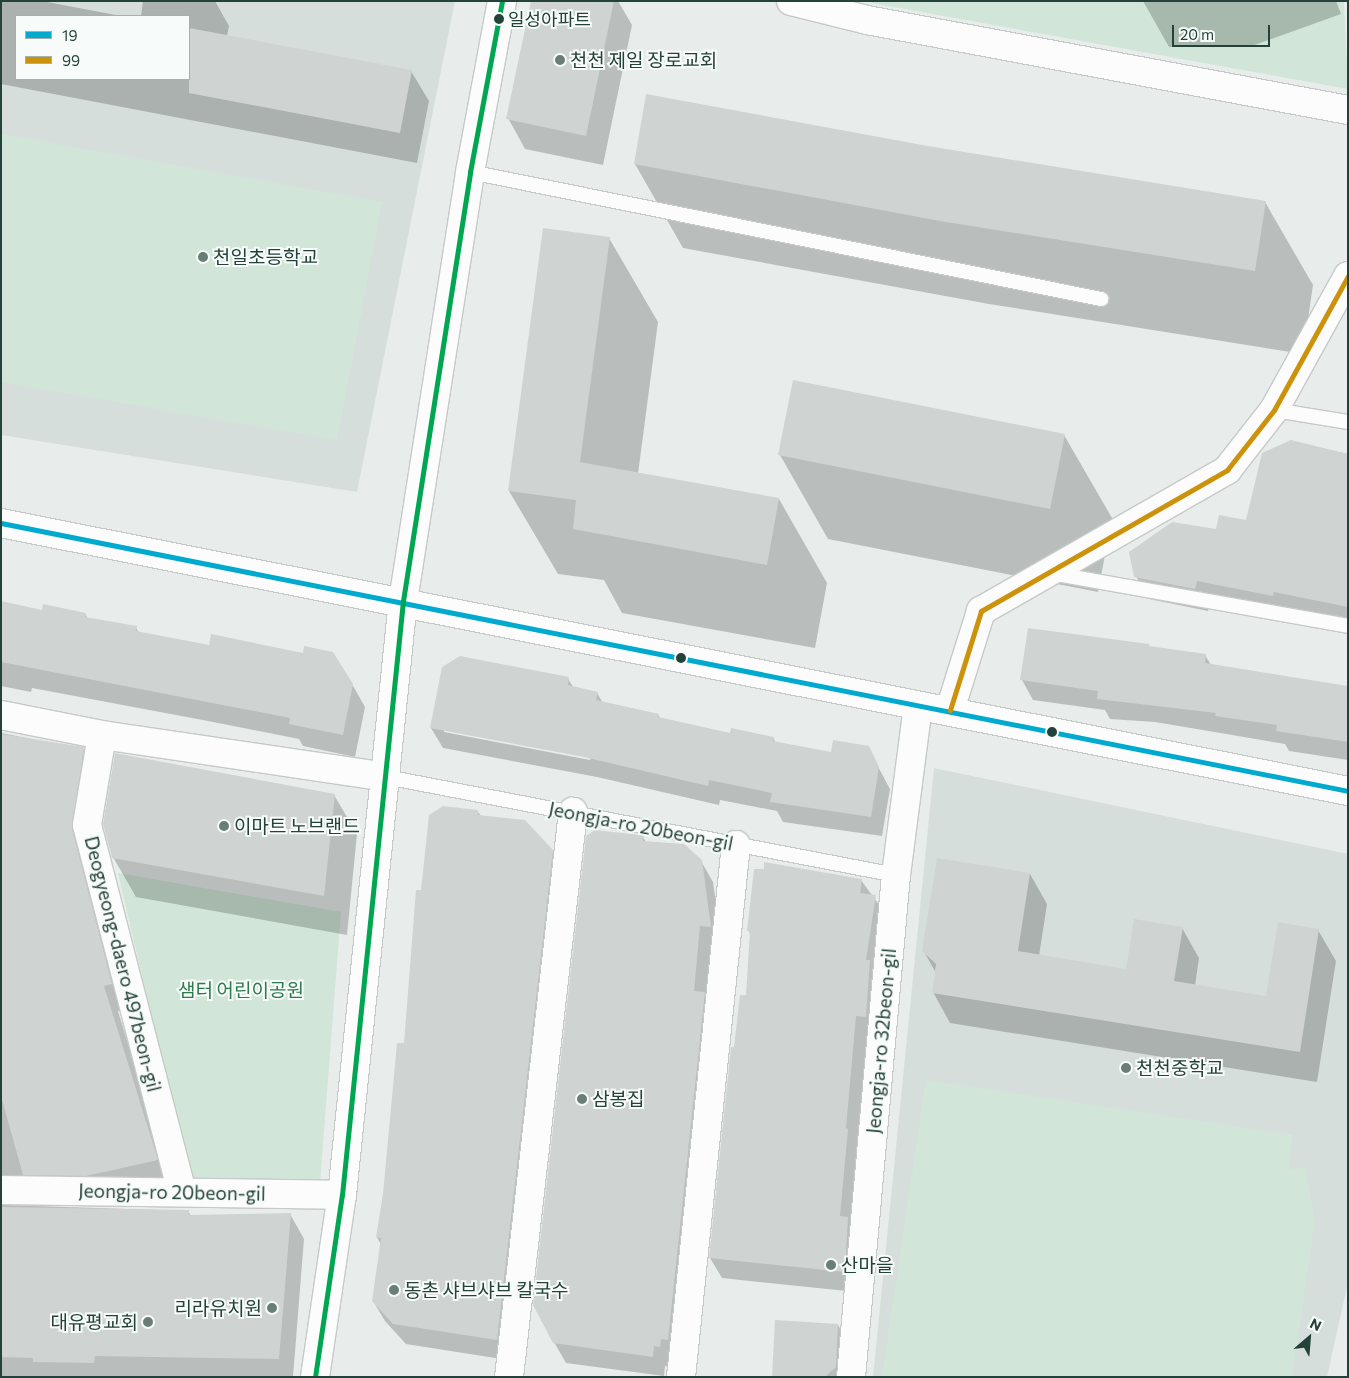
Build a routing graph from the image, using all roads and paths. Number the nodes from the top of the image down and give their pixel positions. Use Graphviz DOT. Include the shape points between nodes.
graph roads {
  1 [pos="502,1"];
  2 [pos="791,1"];
  3 [pos="1348,110"];
  4 [pos="470,172"];
  5 [pos="1348,276"];
  6 [pos="1101,299"];
  7 [pos="1274,410"];
  8 [pos="1348,422"];
  9 [pos="1,522"];
  10 [pos="1047,572"];
  11 [pos="402,601"];
  12 [pos="1348,626"];
  13 [pos="918,706"];
  14 [pos="950,710"];
  15 [pos="1,715"];
  16 [pos="102,734"];
  17 [pos="386,777"];
  18 [pos="1348,791"];
  19 [pos="573,812"];
  20 [pos="736,845"];
  21 [pos="896,874"];
  22 [pos="2,1186"];
  23 [pos="182,1192"];
  24 [pos="342,1195"];
  25 [pos="315,1377"];
  26 [pos="509,1377"];
  27 [pos="681,1377"];
  28 [pos="850,1377"];
  1 -- 4 [label="street"];
  2 -- 3 [label="street" via="876,22"];
  4 -- 6 [label="lane"];
  4 -- 11 [label="street"];
  5 -- 7 [label="street"];
  7 -- 8 [label="lane"];
  7 -- 10 [label="street" via="1227,470"];
  9 -- 11 [label="street"];
  10 -- 12 [label="lane"];
  10 -- 14 [label="street" via="981,611"];
  11 -- 13 [label="street"];
  11 -- 17 [label="street"];
  13 -- 14 [label="street"];
  13 -- 21 [label="street, Jeongja-ro 32beon-gil"];
  14 -- 18 [label="street"];
  15 -- 16 [label="street"];
  16 -- 17 [label="street"];
  16 -- 23 [label="street, Deogyeong-daero 497beon-gil" via="87,825"];
  17 -- 19 [label="lane, Jeongja-ro 20beon-gil"];
  17 -- 24 [label="street"];
  19 -- 20 [label="lane, Jeongja-ro 20beon-gil"];
  19 -- 26 [label="street"];
  20 -- 21 [label="lane, Jeongja-ro 20beon-gil"];
  20 -- 27 [label="street"];
  21 -- 28 [label="street, Jeongja-ro 32beon-gil"];
  22 -- 23 [label="street, Jeongja-ro 20beon-gil"];
  23 -- 24 [label="street, Jeongja-ro 20beon-gil"];
  24 -- 25 [label="street"];
}
